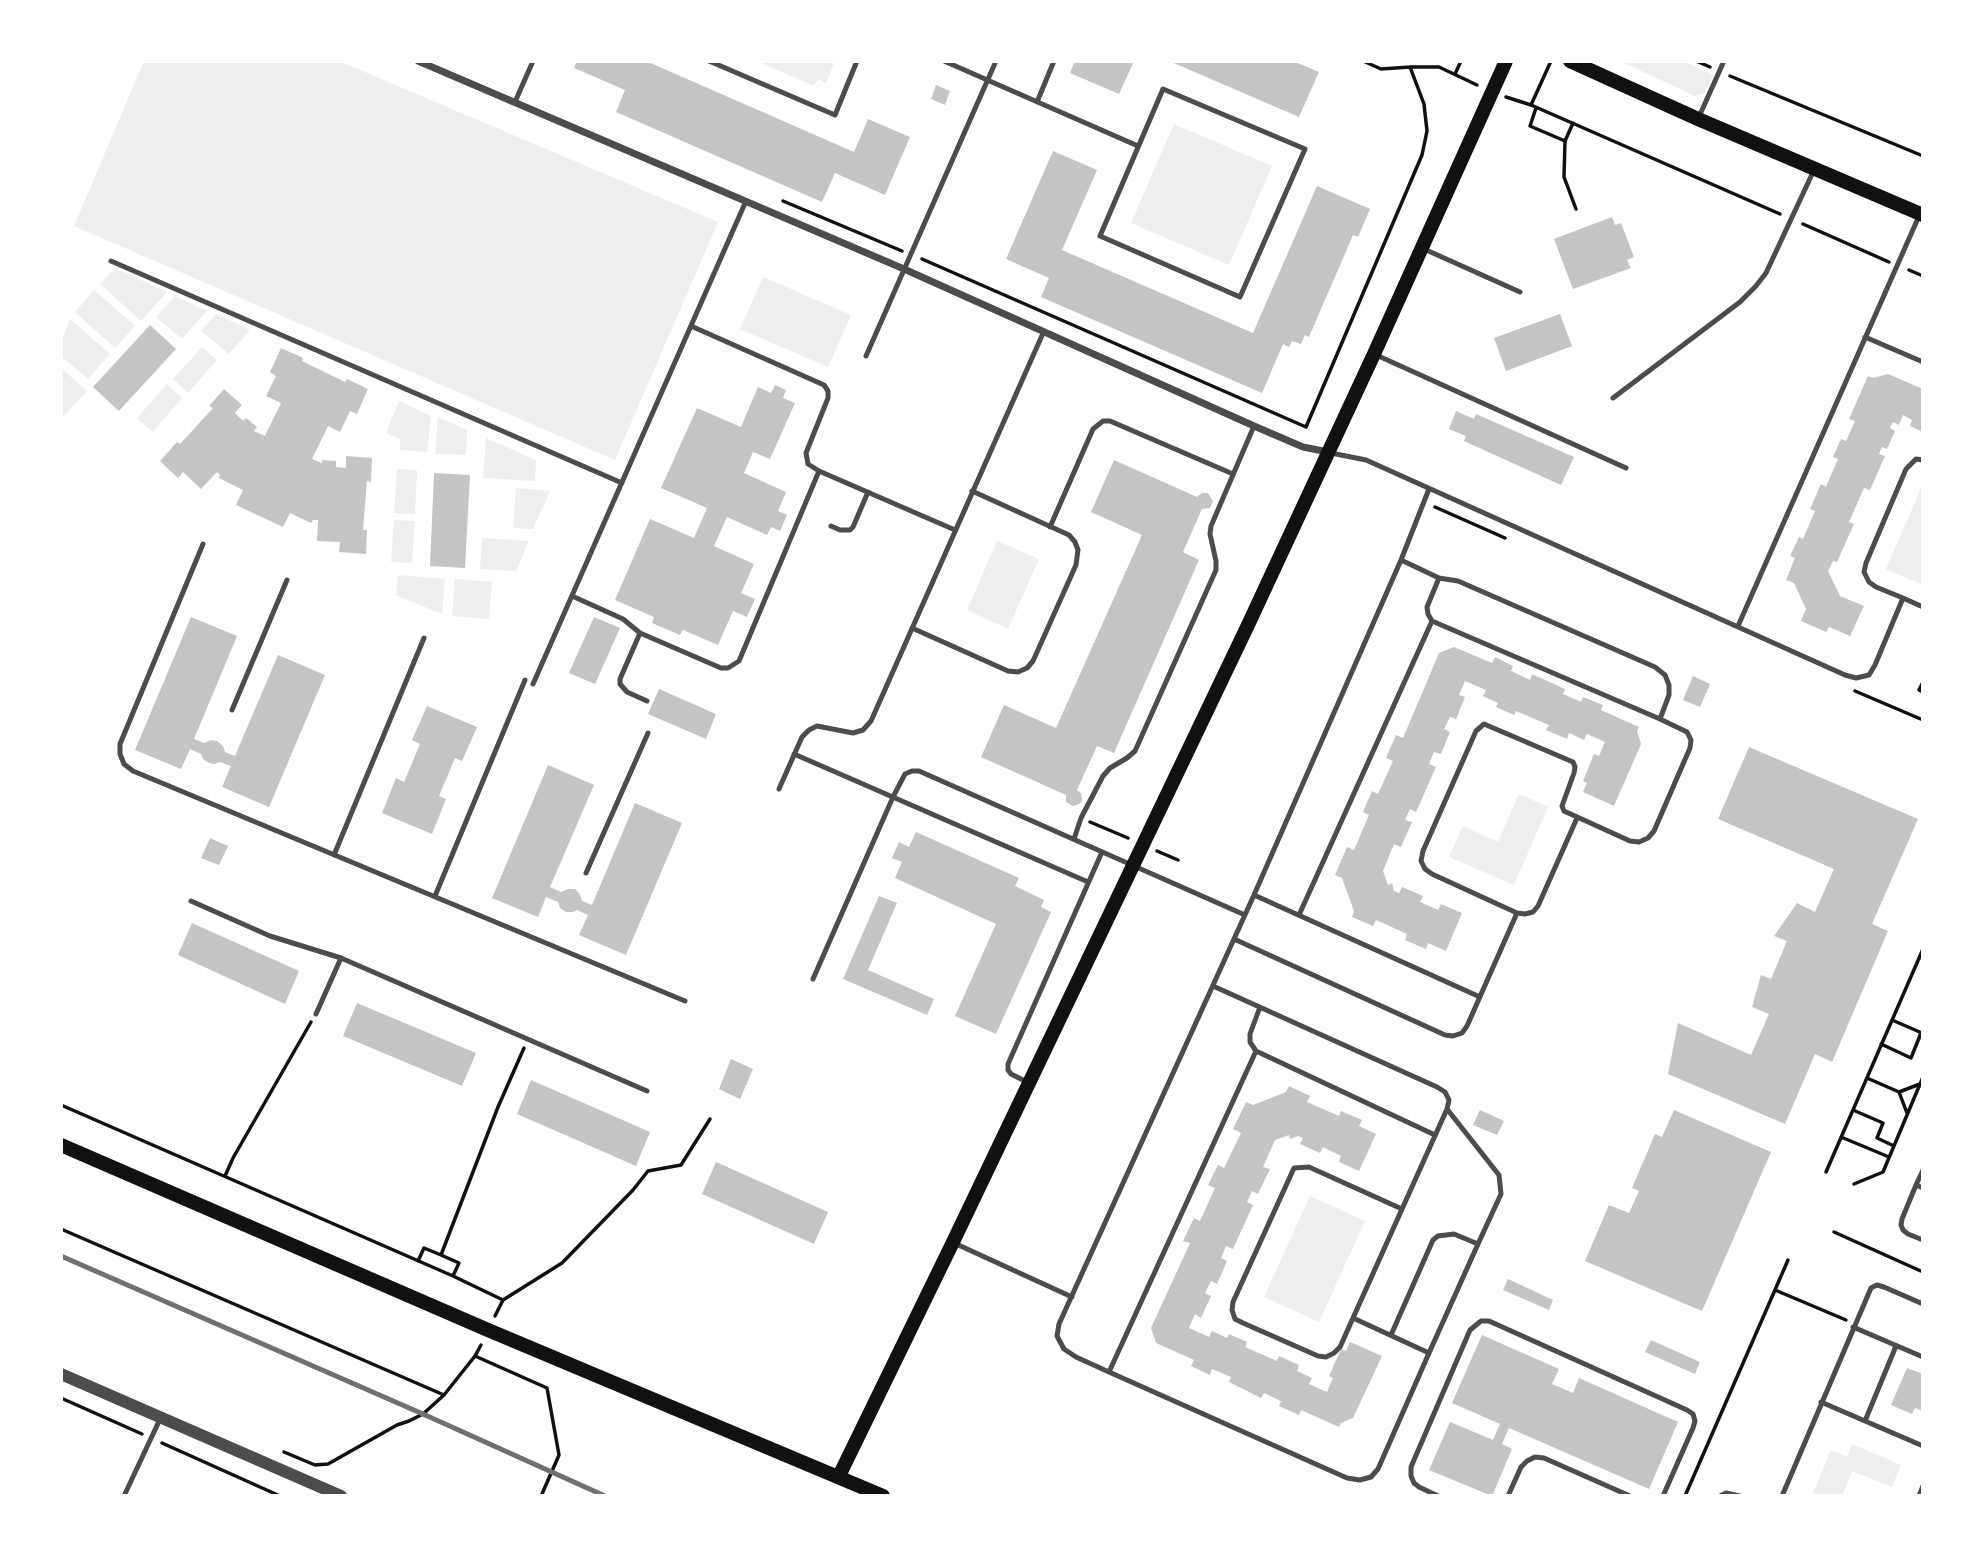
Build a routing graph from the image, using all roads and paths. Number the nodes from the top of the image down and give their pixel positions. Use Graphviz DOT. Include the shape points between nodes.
graph roads {
  1 [pos="418,61"];
  2 [pos="533,61"];
  3 [pos="709,61"];
  4 [pos="857,61"];
  5 [pos="944,61"];
  6 [pos="996,61"];
  7 [pos="1054,61"];
  8 [pos="1363,61"];
  9 [pos="1461,61"];
  10 [pos="1506,61"];
  11 [pos="1550,61"];
  12 [pos="1570,61"];
  13 [pos="1696,61"];
  14 [pos="1724,61"];
  15 [pos="1410,67"];
  16 [pos="1719,71"];
  17 [pos="1455,74"];
  18 [pos="988,80"];
  19 [pos="1492,92"];
  20 [pos="515,102"];
  21 [pos="1037,102"];
  22 [pos="1531,105"];
  23 [pos="1536,107"];
  24 [pos="1698,119"];
  25 [pos="1573,123"];
  26 [pos="1565,141"];
  27 [pos="1138,146"];
  28 [pos="1923,156"];
  29 [pos="1815,168"];
  30 [pos="772,196"];
  31 [pos="746,201"];
  32 [pos="1576,209"];
  33 [pos="1921,214"];
  34 [pos="1792,219"];
  35 [pos="1422,248"];
  36 [pos="911,254"];
  37 [pos="111,261"];
  38 [pos="1897,265"];
  39 [pos="904,269"];
  40 [pos="1923,276"];
  41 [pos="1520,292"];
  42 [pos="691,326"];
  43 [pos="1044,331"];
  44 [pos="1865,337"];
  45 [pos="1374,354"];
  46 [pos="866,356"];
  47 [pos="1923,362"];
  48 [pos="1613,398"];
  49 [pos="1254,426"];
  50 [pos="1328,452"];
  51 [pos="1923,460"];
  52 [pos="1626,468"];
  53 [pos="819,471"];
  54 [pos="1233,474"];
  55 [pos="622,483"];
  56 [pos="1429,489"];
  57 [pos="972,491"];
  58 [pos="868,492"];
  59 [pos="831,526"];
  60 [pos="1050,527"];
  61 [pos="955,530"];
  62 [pos="203,544"];
  63 [pos="1401,560"];
  64 [pos="1439,578"];
  65 [pos="287,580"];
  66 [pos="572,596"];
  67 [pos="1903,598"];
  68 [pos="1923,607"];
  69 [pos="1432,621"];
  70 [pos="1738,626"];
  71 [pos="912,628"];
  72 [pos="639,633"];
  73 [pos="424,638"];
  74 [pos="525,680"];
  75 [pos="1923,682"];
  76 [pos="533,684"];
  77 [pos="1923,691"];
  78 [pos="647,701"];
  79 [pos="232,710"];
  80 [pos="1660,719"];
  81 [pos="648,733"];
  82 [pos="794,754"];
  83 [pos="779,789"];
  84 [pos="893,797"];
  85 [pos="1577,818"];
  86 [pos="1074,839"];
  87 [pos="1102,852"];
  88 [pos="334,855"];
  89 [pos="1134,866"];
  90 [pos="586,873"];
  91 [pos="1088,882"];
  92 [pos="1254,895"];
  93 [pos="435,897"];
  94 [pos="191,901"];
  95 [pos="1517,913"];
  96 [pos="1245,915"];
  97 [pos="1299,915"];
  98 [pos="1234,939"];
  99 [pos="1923,949"];
  100 [pos="341,958"];
  101 [pos="813,979"];
  102 [pos="1213,986"];
  103 [pos="1480,997"];
  104 [pos="685,1001"];
  105 [pos="1260,1007"];
  106 [pos="316,1014"];
  107 [pos="1892,1020"];
  108 [pos="1922,1033"];
  109 [pos="528,1039"];
  110 [pos="1881,1044"];
  111 [pos="1256,1051"];
  112 [pos="1923,1077"];
  113 [pos="1867,1078"];
  114 [pos="1030,1083"];
  115 [pos="1920,1084"];
  116 [pos="647,1091"];
  117 [pos="1899,1092"];
  118 [pos="61,1105"];
  119 [pos="1447,1110"];
  120 [pos="1853,1110"];
  121 [pos="1908,1113"];
  122 [pos="710,1119"];
  123 [pos="1435,1135"];
  124 [pos="1841,1137"];
  125 [pos="61,1145"];
  126 [pos="1894,1146"];
  127 [pos="1889,1157"];
  128 [pos="1923,1170"];
  129 [pos="1826,1171"];
  130 [pos="226,1176"];
  131 [pos="1854,1184"];
  132 [pos="1919,1187"];
  133 [pos="1402,1209"];
  134 [pos="61,1229"];
  135 [pos="1834,1232"];
  136 [pos="1923,1240"];
  137 [pos="953,1242"];
  138 [pos="1478,1244"];
  139 [pos="441,1255"];
  140 [pos="1788,1260"];
  141 [pos="418,1261"];
  142 [pos="1923,1272"];
  143 [pos="453,1276"];
  144 [pos="1775,1290"];
  145 [pos="1072,1297"];
  146 [pos="1923,1304"];
  147 [pos="1353,1318"];
  148 [pos="1854,1325"];
  149 [pos="1391,1335"];
  150 [pos="1896,1346"];
  151 [pos="1429,1353"];
  152 [pos="1923,1357"];
  153 [pos="1109,1372"];
  154 [pos="61,1374"];
  155 [pos="444,1395"];
  156 [pos="61,1398"];
  157 [pos="1821,1402"];
  158 [pos="161,1417"];
  159 [pos="1865,1420"];
  160 [pos="151,1438"];
  161 [pos="1923,1446"];
  162 [pos="274,1448"];
  163 [pos="839,1476"];
  164 [pos="1923,1486"];
  165 [pos="124,1496"];
  166 [pos="280,1496"];
  167 [pos="341,1496"];
  168 [pos="543,1496"];
  169 [pos="883,1496"];
  170 [pos="1438,1496"];
  171 [pos="1508,1496"];
  172 [pos="1630,1496"];
  173 [pos="1663,1496"];
  174 [pos="1685,1496"];
  175 [pos="1720,1496"];
  176 [pos="1740,1496"];
  177 [pos="1782,1496"];
  178 [pos="1919,1496"];
  1 -- 20 [label="street"];
  2 -- 20 [label="lane"];
  3 -- 4 [label="lane" via="835,115"];
  5 -- 18 [label="lane"];
  6 -- 18 [label="lane"];
  7 -- 21 [label="lane"];
  8 -- 15 [label="path" via="1381,69"];
  9 -- 17 [label="path"];
  10 -- 19 [label="main road"];
  11 -- 22 [label="path"];
  12 -- 24 [label="main road"];
  13 -- 16 [label="path"];
  14 -- 16 [label="lane"];
  15 -- 17 [label="path" via="1439,67"];
  15 -- 36 [label="path" via="1424,104 1427,131 1422,155 1306,427"];
  16 -- 24 [label="lane"];
  16 -- 28 [label="path"];
  17 -- 19 [label="path"];
  18 -- 21 [label="lane"];
  18 -- 36 [label="lane"];
  19 -- 22 [label="path"];
  19 -- 35 [label="main road"];
  20 -- 31 [label="street"];
  21 -- 27 [label="lane"];
  22 -- 23 [label="path"];
  23 -- 25 [label="path"];
  23 -- 26 [label="path" via="1530,126"];
  24 -- 29 [label="main road"];
  25 -- 26 [label="path"];
  25 -- 34 [label="path"];
  26 -- 32 [label="path" via="1564,177"];
  27 -- 27 [label="lane" via="1100,236 1240,297 1305,149 1163,89"];
  29 -- 33 [label="main road"];
  29 -- 34 [label="lane"];
  30 -- 36 [label="path"];
  31 -- 39 [label="street"];
  31 -- 42 [label="lane"];
  33 -- 38 [label="lane"];
  34 -- 38 [label="path"];
  34 -- 48 [label="lane" via="1766,273 1740,302"];
  35 -- 41 [label="lane"];
  35 -- 45 [label="main road"];
  36 -- 39 [label="lane"];
  37 -- 55 [label="lane"];
  38 -- 40 [label="path"];
  38 -- 44 [label="lane"];
  39 -- 43 [label="street"];
  39 -- 46 [label="lane"];
  42 -- 53 [label="lane" via="824,385 828,398 806,453 808,464"];
  42 -- 55 [label="lane"];
  43 -- 49 [label="street"];
  43 -- 57 [label="lane"];
  44 -- 47 [label="lane"];
  44 -- 70 [label="lane"];
  45 -- 50 [label="main road"];
  45 -- 52 [label="lane"];
  49 -- 50 [label="street" via="1303,447"];
  49 -- 54 [label="lane"];
  50 -- 56 [label="lane" via="1366,460"];
  50 -- 89 [label="main road"];
  51 -- 67 [label="lane" via="1916,459 1906,469 1864,572 1876,587"];
  53 -- 58 [label="lane"];
  53 -- 72 [label="lane" via="739,661 721,668"];
  54 -- 60 [label="lane" via="1103,421 1094,429"];
  54 -- 86 [label="lane" via="1211,526 1216,570 1135,751 1102,776"];
  55 -- 66 [label="lane"];
  56 -- 63 [label="lane"];
  56 -- 70 [label="lane"];
  57 -- 60 [label="lane"];
  57 -- 61 [label="lane"];
  58 -- 59 [label="lane" via="850,530"];
  58 -- 61 [label="lane"];
  60 -- 71 [label="lane" via="1069,535 1078,558 1027,668 1008,671"];
  61 -- 71 [label="lane"];
  62 -- 88 [label="lane" via="120,744 124,764"];
  63 -- 64 [label="lane"];
  63 -- 92 [label="lane"];
  64 -- 69 [label="lane" via="1427,607"];
  64 -- 80 [label="lane" via="1458,581 1655,667 1669,685"];
  65 -- 79 [label="lane"];
  66 -- 72 [label="lane" via="623,619"];
  66 -- 76 [label="lane"];
  67 -- 68 [label="lane"];
  67 -- 70 [label="lane" via="1875,665 1869,675 1856,678"];
  69 -- 80 [label="lane"];
  69 -- 97 [label="lane"];
  71 -- 82 [label="lane" via="871,722 853,733 817,726 802,737"];
  72 -- 78 [label="lane" via="620,684"];
  73 -- 88 [label="lane"];
  74 -- 93 [label="lane"];
  75 -- 77 [label="path" via="1919,690"];
  80 -- 85 [label="lane" via="1687,732 1690,748 1654,831 1639,842 1630,841"];
  81 -- 90 [label="lane"];
  82 -- 83 [label="lane"];
  82 -- 84 [label="lane"];
  84 -- 86 [label="lane" via="905,774 919,771"];
  84 -- 91 [label="lane"];
  84 -- 101 [label="lane"];
  85 -- 95 [label="lane" via="1538,906 1533,912"];
  85 -- 95 [label="lane" via="1562,806 1574,773 1573,762 1489,725 1479,727 1421,861 1432,874"];
  86 -- 87 [label="lane"];
  87 -- 89 [label="lane"];
  87 -- 91 [label="lane"];
  88 -- 93 [label="lane"];
  89 -- 96 [label="lane"];
  89 -- 114 [label="main road"];
  91 -- 114 [label="lane" via="1007,1064 1011,1074"];
  92 -- 96 [label="lane"];
  92 -- 97 [label="lane"];
  93 -- 104 [label="lane"];
  94 -- 100 [label="lane" via="270,936"];
  95 -- 103 [label="lane"];
  96 -- 98 [label="lane"];
  97 -- 103 [label="lane"];
  98 -- 102 [label="lane"];
  98 -- 103 [label="lane" via="1445,1035 1462,1033"];
  99 -- 107 [label="path"];
  100 -- 106 [label="lane"];
  100 -- 109 [label="lane"];
  102 -- 105 [label="lane"];
  102 -- 145 [label="lane"];
  105 -- 111 [label="lane" via="1250,1034"];
  105 -- 119 [label="lane" via="1437,1087 1450,1100"];
  106 -- 130 [label="path"];
  107 -- 108 [label="path"];
  107 -- 110 [label="path"];
  108 -- 110 [label="path" via="1911,1058"];
  109 -- 116 [label="lane"];
  109 -- 139 [label="path"];
  110 -- 113 [label="path"];
  111 -- 123 [label="lane"];
  111 -- 153 [label="lane"];
  112 -- 115 [label="path"];
  113 -- 117 [label="path"];
  113 -- 120 [label="path"];
  114 -- 137 [label="main road"];
  115 -- 117 [label="path"];
  115 -- 121 [label="path"];
  117 -- 121 [label="path"];
  118 -- 130 [label="path"];
  119 -- 123 [label="lane"];
  119 -- 138 [label="lane" via="1501,1181 1501,1194"];
  120 -- 124 [label="path"];
  120 -- 126 [label="path" via="1883,1123 1877,1138"];
  121 -- 126 [label="path"];
  122 -- 143 [label="path" via="681,1165 648,1171 562,1263 503,1300"];
  123 -- 133 [label="lane"];
  124 -- 127 [label="path"];
  124 -- 129 [label="path"];
  125 -- 163 [label="main road"];
  126 -- 127 [label="path"];
  127 -- 131 [label="path" via="1882,1171"];
  128 -- 132 [label="lane"];
  130 -- 141 [label="path"];
  132 -- 136 [label="lane" via="1901,1225"];
  133 -- 147 [label="lane"];
  133 -- 147 [label="lane" via="1309,1167 1294,1168 1232,1310 1243,1323 1326,1357 1340,1347"];
  134 -- 155 [label="path"];
  135 -- 142 [label="path"];
  137 -- 145 [label="lane"];
  137 -- 163 [label="main road"];
  138 -- 149 [label="lane" via="1454,1234 1433,1240"];
  138 -- 151 [label="lane"];
  139 -- 141 [label="path" via="424,1248"];
  139 -- 143 [label="path" via="458,1263"];
  140 -- 144 [label="path"];
  141 -- 143 [label="path"];
  144 -- 148 [label="path"];
  144 -- 174 [label="path"];
  145 -- 153 [label="lane" via="1057,1336 1064,1349"];
  146 -- 148 [label="lane" via="1877,1285 1867,1293"];
  147 -- 149 [label="lane"];
  148 -- 150 [label="lane"];
  148 -- 157 [label="lane"];
  149 -- 151 [label="lane"];
  150 -- 152 [label="lane"];
  150 -- 159 [label="lane"];
  151 -- 153 [label="lane" via="1378,1469 1360,1480"];
  154 -- 158 [label="street"];
  155 -- 162 [label="path" via="423,1414 328,1464 315,1465"];
  155 -- 168 [label="path" via="475,1356 547,1388 559,1455"];
  156 -- 160 [label="path"];
  157 -- 159 [label="lane"];
  157 -- 177 [label="lane"];
  158 -- 160 [label="lane"];
  158 -- 167 [label="street"];
  159 -- 161 [label="lane"];
  160 -- 165 [label="lane"];
  160 -- 166 [label="path"];
  163 -- 169 [label="main road"];
  164 -- 178 [label="lane"];
  170 -- 173 [label="lane" via="1414,1483 1411,1467 1470,1330 1481,1321 1693,1414 1693,1428"];
  171 -- 172 [label="lane" via="1521,1467 1535,1457"];
  175 -- 176 [label="lane"];
}
